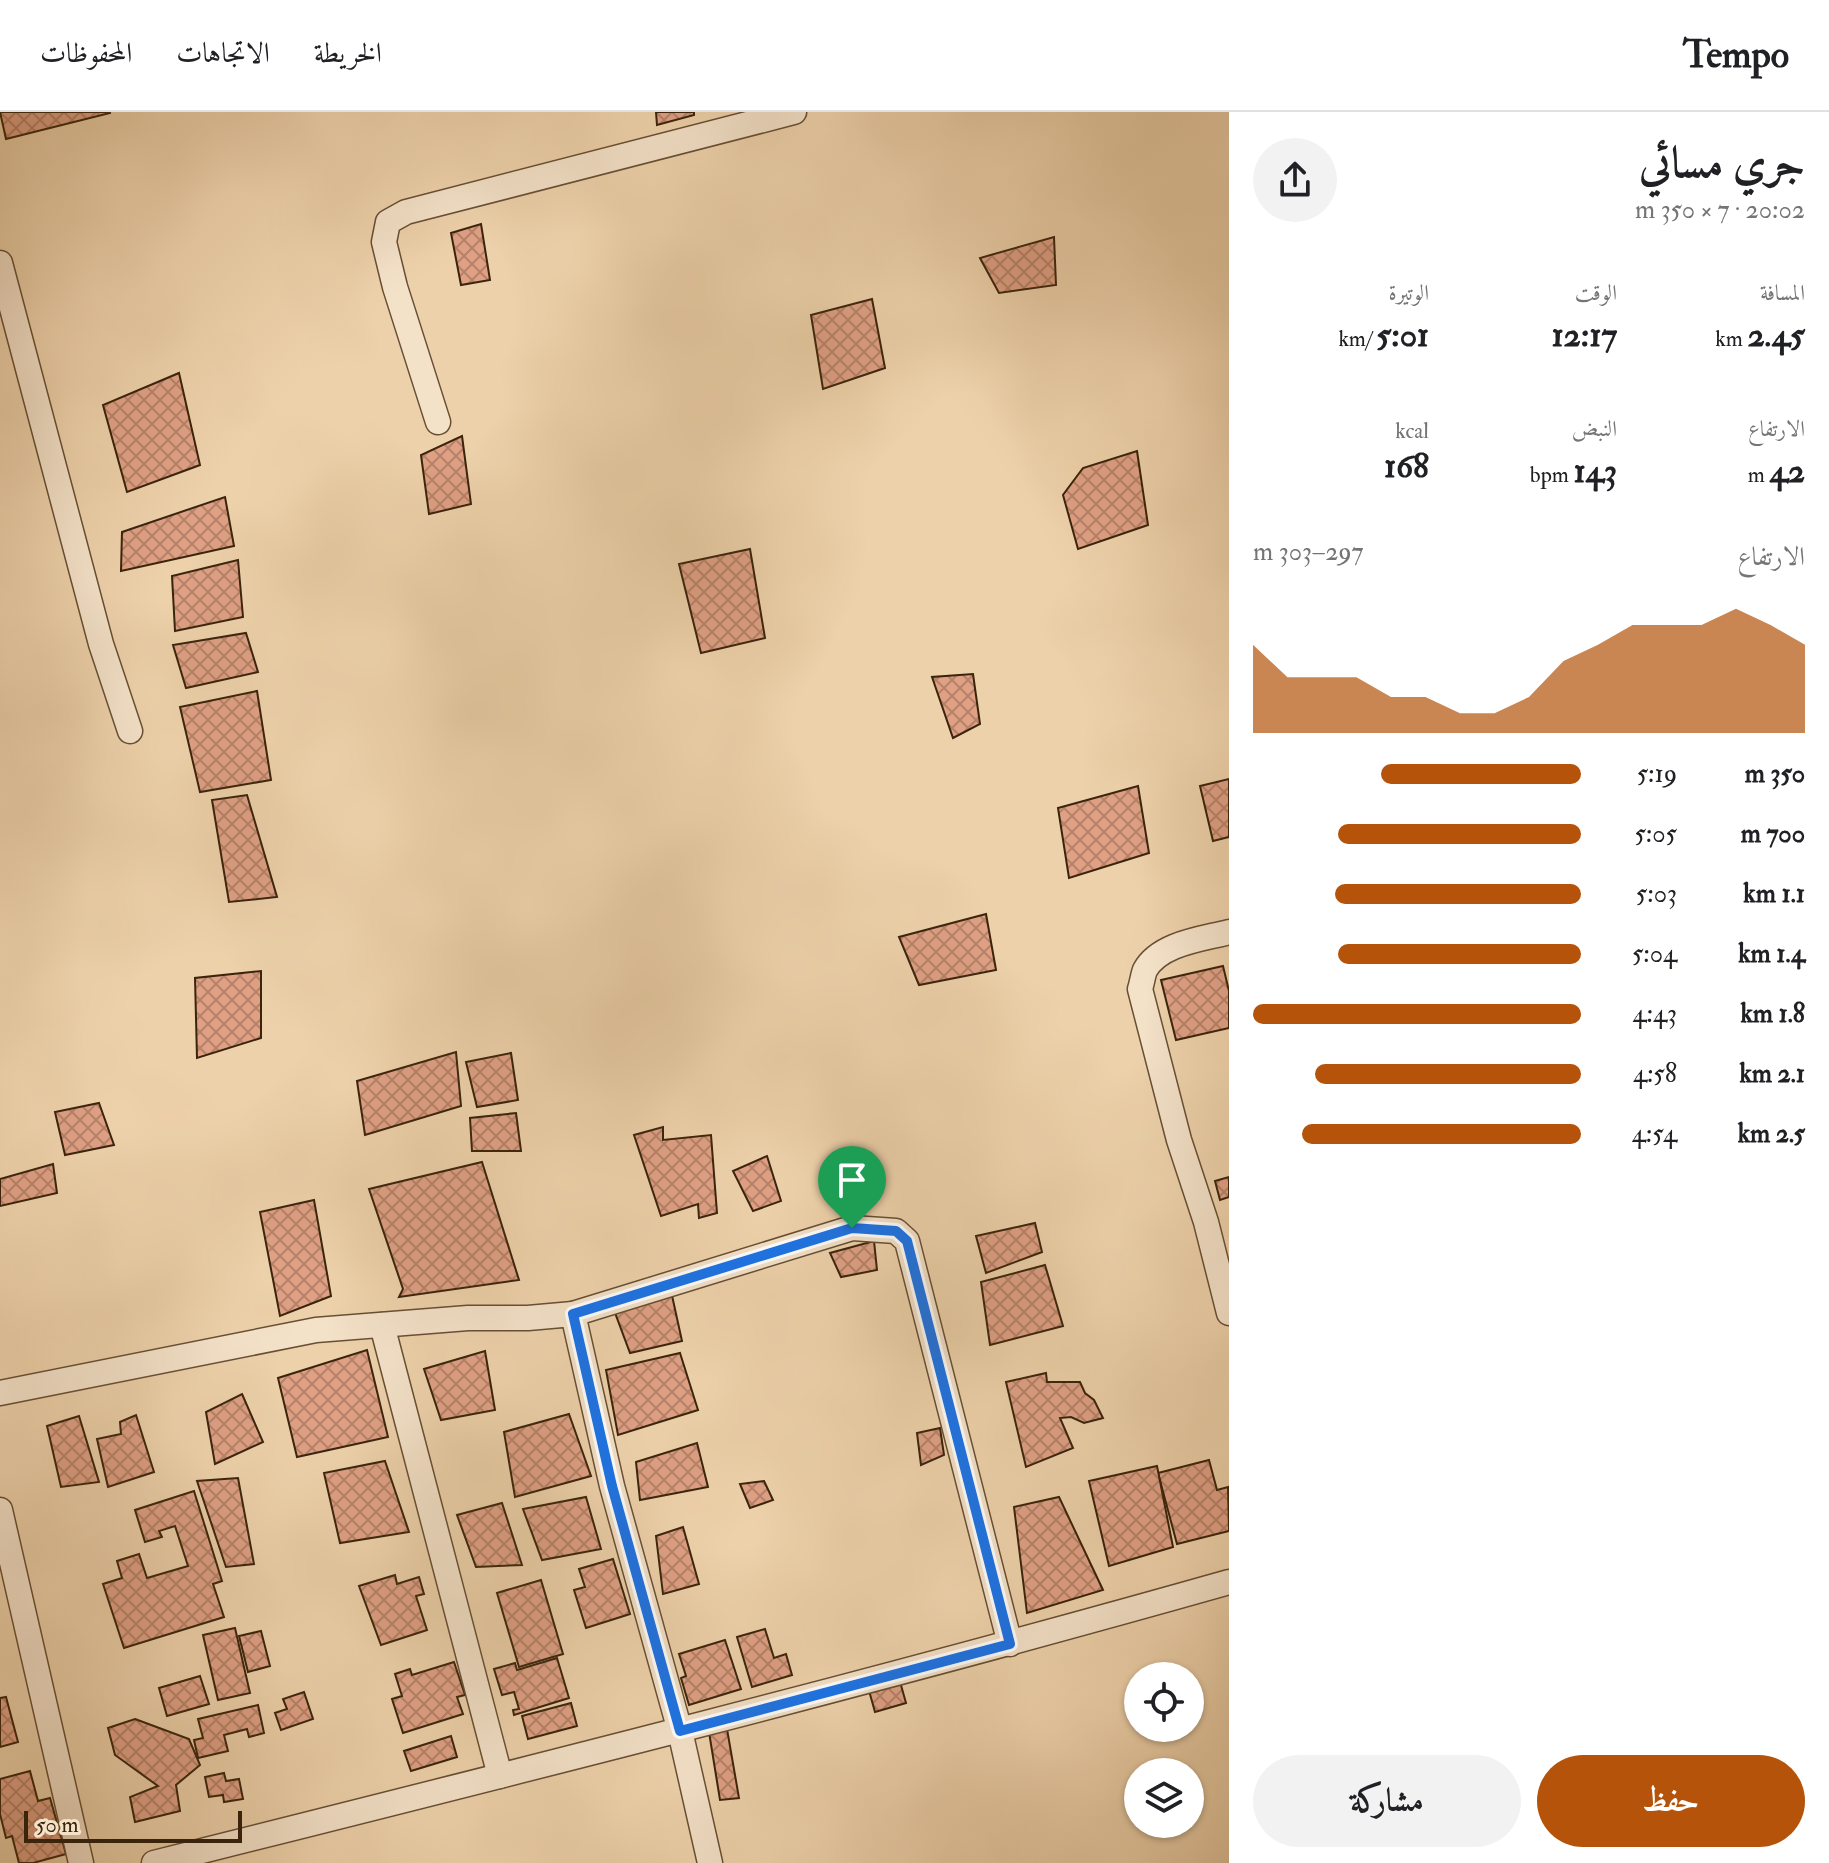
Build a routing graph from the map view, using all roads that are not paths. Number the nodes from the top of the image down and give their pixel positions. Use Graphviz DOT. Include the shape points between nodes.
graph roads {
  1 [pos="794,112"];
  2 [pos="0,263"];
  3 [pos="438,422"];
  4 [pos="130,731"];
  5 [pos="1229,932"];
  6 [pos="1218,1218"];
  7 [pos="1229,1313"];
  8 [pos="573,1314"];
  9 [pos="382,1325"];
  10 [pos="0,1393"];
  11 [pos="0,1510"];
  12 [pos="1229,1582"];
  13 [pos="1010,1644"];
  14 [pos="680,1731"];
  15 [pos="500,1776"];
  16 [pos="81,1863"];
  17 [pos="154,1863"];
  18 [pos="710,1863"];
  1 -- 3 [label="street" via="406,212 388,222 384,242 395,287"];
  2 -- 4 [label="street" via="101,644"];
  5 -- 6 [label="street" via="1158,957 1145,970 1140,989 1179,1140"];
  6 -- 7 [label="street"];
  8 -- 9 [label="street"];
  8 -- 13 [label="street" via="852,1228 896,1231 907,1241"];
  8 -- 14 [label="street" via="612,1486"];
  9 -- 10 [label="street" via="316,1330"];
  9 -- 15 [label="street"];
  11 -- 16 [label="street"];
  12 -- 13 [label="street"];
  13 -- 14 [label="street"];
  14 -- 15 [label="street"];
  14 -- 18 [label="street"];
  15 -- 17 [label="street"];
}
